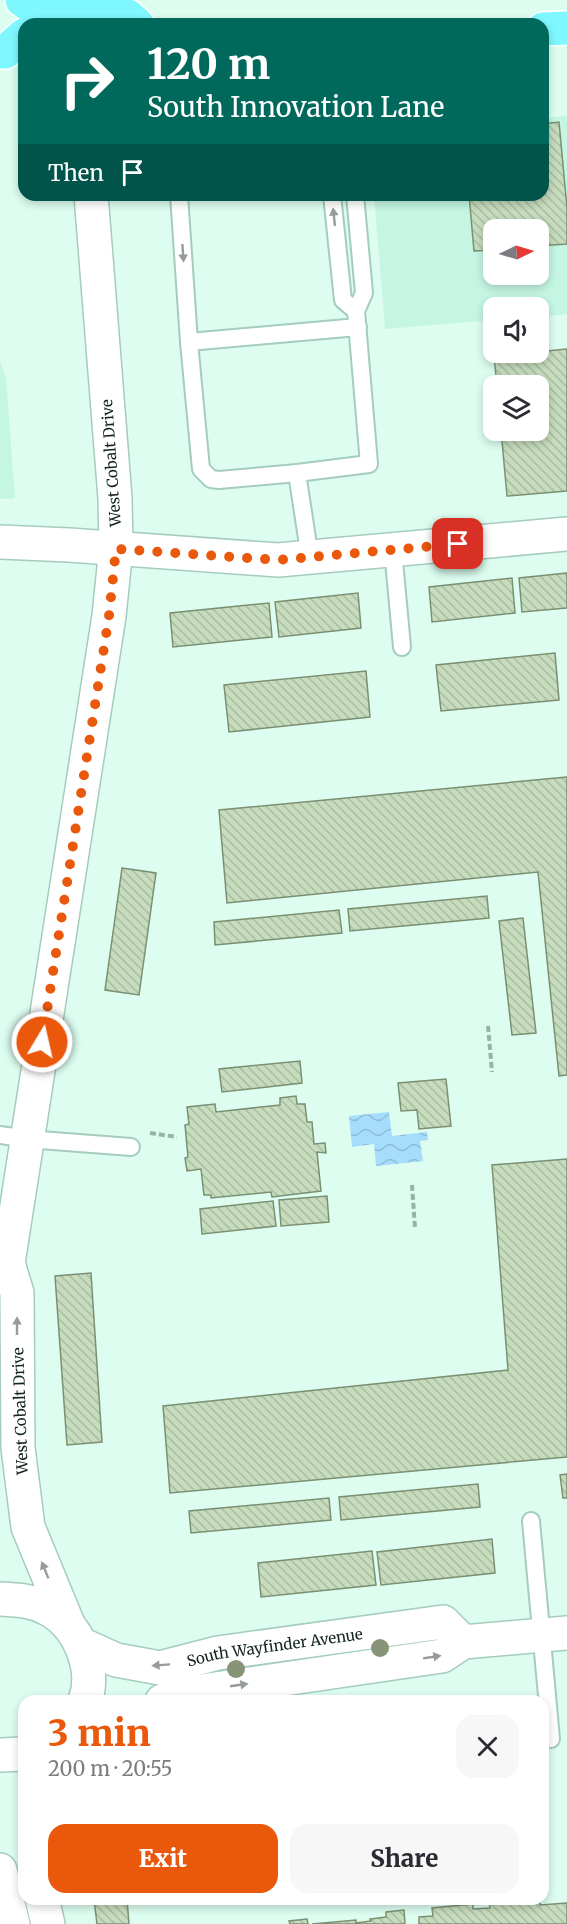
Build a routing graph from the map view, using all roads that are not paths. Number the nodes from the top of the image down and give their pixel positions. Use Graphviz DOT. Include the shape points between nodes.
graph roads {
  1 [pos="78,13"];
  2 [pos="136,13"];
  3 [pos="40,18"];
  4 [pos="567,28"];
  5 [pos="549,29"];
  6 [pos="18,36"];
  7 [pos="0,52"];
  8 [pos="91,201"];
  9 [pos="179,201"];
  10 [pos="333,201"];
  11 [pos="356,201"];
  12 [pos="359,241"];
  13 [pos="337,243"];
  14 [pos="357,319"];
  15 [pos="189,342"];
  16 [pos="297,473"];
  17 [pos="567,534"];
  18 [pos="0,542"];
  19 [pos="116,549"];
  20 [pos="393,550"];
  21 [pos="310,558"];
  22 [pos="402,647"];
  23 [pos="13,1137"];
  24 [pos="130,1147"];
  25 [pos="4,1269"];
  26 [pos="531,1521"];
  27 [pos="0,1599"];
  28 [pos="75,1634"];
  29 [pos="555,1634"];
  30 [pos="463,1642"];
  31 [pos="86,1695"];
  32 [pos="178,1695"];
  33 [pos="551,1739"];
  34 [pos="18,1754"];
  35 [pos="0,1755"];
  36 [pos="0,1870"];
  37 [pos="43,1905"];
  38 [pos="13,1924"];
  39 [pos="48,1924"];
  1 -- 2 [label="main road"];
  1 -- 3 [label="main road"];
  4 -- 5 [label="main road"];
  6 -- 7 [label="main road" via="5,52"];
  8 -- 19 [label="street, West Cobalt Drive"];
  9 -- 15 [label="lane, one-way"];
  13 -- 10 [label="lane, one-way"];
  11 -- 12 [label="lane"];
  12 -- 13 [label="lane"];
  12 -- 14 [label="lane" via="364,292"];
  13 -- 14 [label="lane" via="343,300"];
  14 -- 15 [label="lane"];
  14 -- 16 [label="lane" via="369,464"];
  15 -- 16 [label="lane" via="201,469 211,479 219,480"];
  16 -- 21 [label="lane"];
  17 -- 20 [label="street"];
  18 -- 19 [label="street"];
  19 -- 21 [label="street" via="278,560"];
  19 -- 23 [label="street, West Cobalt Drive" via="109,616"];
  20 -- 21 [label="street"];
  20 -- 22 [label="lane"];
  23 -- 24 [label="lane"];
  23 -- 25 [label="street, West Cobalt Drive"];
  28 -- 25 [label="street, West Cobalt Drive, one-way" via="28,1527 18,1448 17,1293"];
  26 -- 29 [label="lane"];
  27 -- 28 [label="street" via="24,1600 48,1608"];
  30 -- 28 [label="street, South Wayfinder Avenue, one-way" via="443,1622 218,1653 160,1668 116,1660"];
  28 -- 31 [label="street, West Cobalt Drive" via="88,1670"];
  29 -- 30 [label="street"];
  29 -- 33 [label="lane"];
  32 -- 30 [label="street, one-way" via="442,1656"];
  34 -- 35 [label="street"];
  36 -- 38 [label="street"];
  37 -- 39 [label="street"];
}
